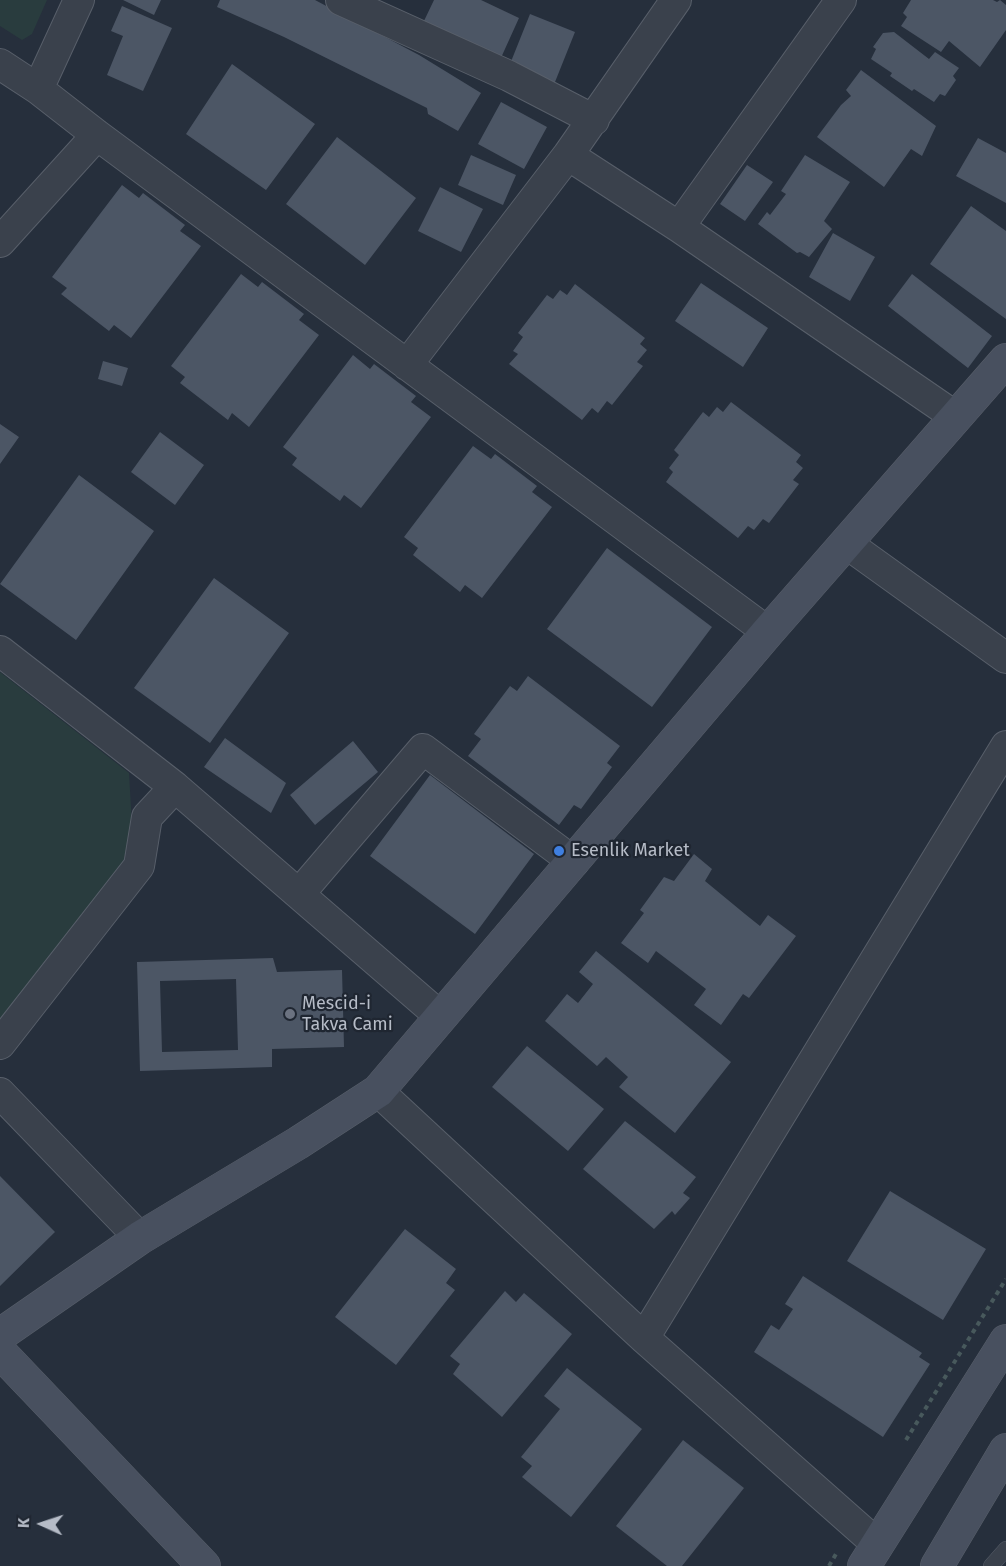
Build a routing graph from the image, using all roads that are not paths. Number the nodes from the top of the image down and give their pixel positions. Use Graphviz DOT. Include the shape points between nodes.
graph roads {
  1 [pos="79,0"];
  2 [pos="341,0"];
  3 [pos="676,0"];
  4 [pos="841,0"];
  5 [pos="0,64"];
  6 [pos="38,88"];
  7 [pos="594,120"];
  8 [pos="97,135"];
  9 [pos="568,155"];
  10 [pos="679,227"];
  11 [pos="0,242"];
  12 [pos="1006,360"];
  13 [pos="407,365"];
  14 [pos="956,417"];
  15 [pos="846,543"];
  16 [pos="768,632"];
  17 [pos="0,651"];
  18 [pos="1006,658"];
  19 [pos="1006,746"];
  20 [pos="175,788"];
  21 [pos="574,862"];
  22 [pos="299,894"];
  23 [pos="441,1017"];
  24 [pos="0,1044"];
  25 [pos="378,1091"];
  26 [pos="0,1093"];
  27 [pos="140,1238"];
  28 [pos="0,1335"];
  29 [pos="644,1338"];
  30 [pos="1006,1341"];
  31 [pos="0,1352"];
  32 [pos="1001,1471"];
  33 [pos="1006,1549"];
  34 [pos="870,1555"];
  35 [pos="204,1566"];
  36 [pos="937,1566"];
  37 [pos="991,1566"];
  1 -- 6 [label="street"];
  2 -- 7 [label="street" via="509,76"];
  3 -- 7 [label="street"];
  4 -- 10 [label="street"];
  5 -- 6 [label="street"];
  6 -- 8 [label="street"];
  7 -- 9 [label="street"];
  8 -- 11 [label="street"];
  8 -- 13 [label="street"];
  9 -- 10 [label="street"];
  9 -- 13 [label="street"];
  10 -- 14 [label="street"];
  12 -- 14 [label="street"];
  13 -- 16 [label="street"];
  14 -- 15 [label="street"];
  15 -- 16 [label="street"];
  15 -- 18 [label="street"];
  16 -- 21 [label="street"];
  17 -- 20 [label="street"];
  19 -- 29 [label="street"];
  20 -- 22 [label="street"];
  20 -- 24 [label="street" via="147,817 139,866"];
  21 -- 22 [label="street" via="423,749"];
  21 -- 23 [label="street"];
  22 -- 23 [label="street"];
  23 -- 25 [label="street"];
  25 -- 27 [label="street"];
  25 -- 29 [label="street"];
  26 -- 27 [label="street"];
  27 -- 28 [label="street"];
  29 -- 34 [label="street"];
  30 -- 34 [label="street"];
  31 -- 35 [label="street"];
  32 -- 36 [label="street"];
  33 -- 37 [label="lane"];
}
